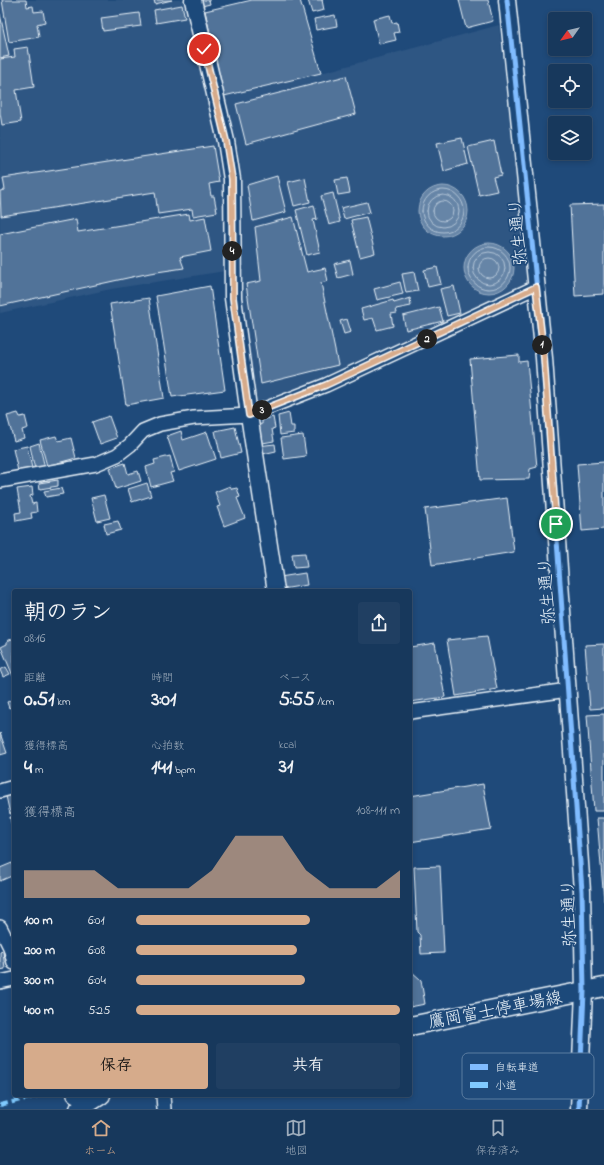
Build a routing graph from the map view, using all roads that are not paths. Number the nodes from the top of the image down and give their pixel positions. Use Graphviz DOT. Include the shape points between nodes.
graph roads {
  1 [pos="193,0"];
  2 [pos="508,0"];
  3 [pos="536,287"];
  4 [pos="249,415"];
  5 [pos="0,480"];
  6 [pos="276,589"];
  7 [pos="568,690"];
  8 [pos="412,712"];
  9 [pos="12,788"];
  10 [pos="0,791"];
  11 [pos="0,927"];
  12 [pos="12,955"];
  13 [pos="12,979"];
  14 [pos="0,982"];
  15 [pos="604,987"];
  16 [pos="584,991"];
  17 [pos="412,1026"];
  18 [pos="581,1053"];
  19 [pos="164,1097"];
  20 [pos="579,1099"];
  21 [pos="164,1109"];
  22 [pos="579,1109"];
  1 -- 4 [label="street" via="226,141 232,179 233,298"];
  2 -- 3 [label="street, 弥生通り"];
  3 -- 4 [label="street" via="326,385"];
  3 -- 7 [label="street, 弥生通り" via="544,358"];
  4 -- 5 [label="street" via="194,418 160,424 143,431 117,455 96,464"];
  4 -- 6 [label="street"];
  7 -- 8 [label="street"];
  7 -- 16 [label="street, 弥生通り" via="582,891"];
  9 -- 10 [label="street"];
  11 -- 12 [label="street"];
  13 -- 14 [label="street"];
  15 -- 16 [label="main road, 鷹岡富士停車場線"];
  16 -- 17 [label="main road, 鷹岡富士停車場線"];
  16 -- 18 [label="street, 弥生通り"];
  19 -- 21 [label="street"];
  20 -- 22 [label="street, 弥生通り"];
}
